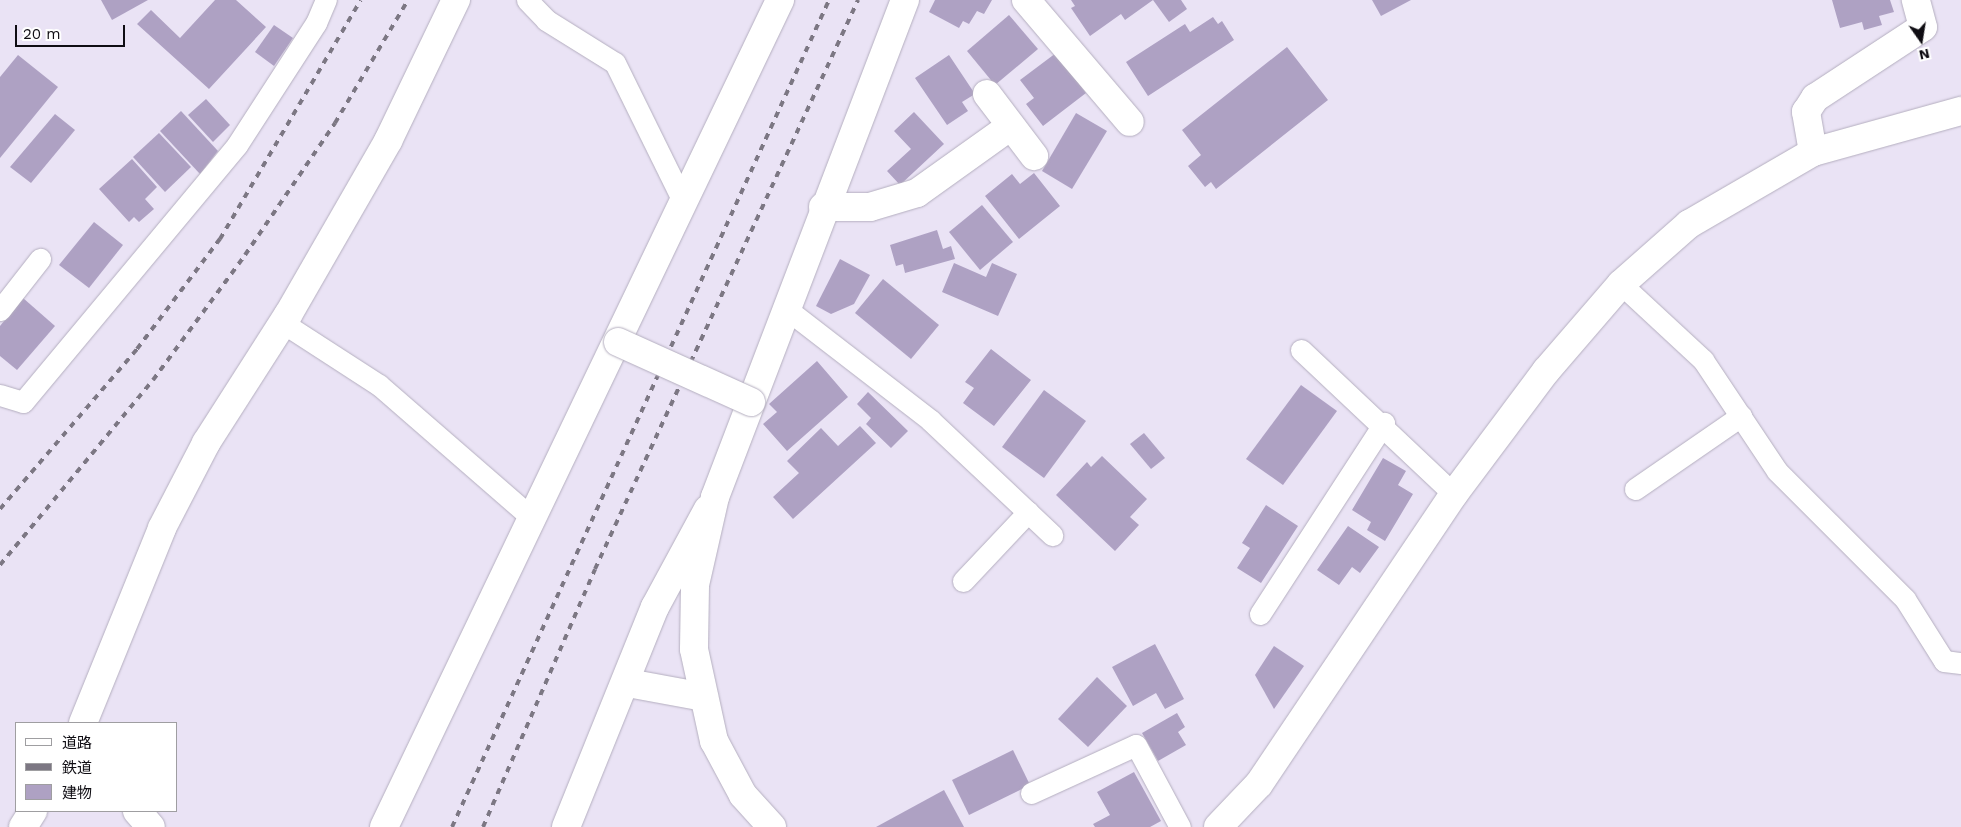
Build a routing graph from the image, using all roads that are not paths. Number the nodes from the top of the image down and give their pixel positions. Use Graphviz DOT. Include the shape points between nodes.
graph roads {
  1 [pos="326,0"];
  2 [pos="456,0"];
  3 [pos="527,0"];
  4 [pos="780,0"];
  5 [pos="905,0"];
  6 [pos="1026,0"];
  7 [pos="1916,0"];
  8 [pos="987,94"];
  9 [pos="1961,111"];
  10 [pos="1130,122"];
  11 [pos="1011,126"];
  12 [pos="1813,152"];
  13 [pos="1034,156"];
  14 [pos="684,203"];
  15 [pos="823,207"];
  16 [pos="40,259"];
  17 [pos="1621,284"];
  18 [pos="784,307"];
  19 [pos="0,310"];
  20 [pos="283,323"];
  21 [pos="618,342"];
  22 [pos="1301,350"];
  23 [pos="0,395"];
  24 [pos="751,402"];
  25 [pos="1741,416"];
  26 [pos="1384,423"];
  27 [pos="1636,489"];
  28 [pos="1454,494"];
  29 [pos="715,497"];
  30 [pos="1028,512"];
  31 [pos="533,519"];
  32 [pos="1052,535"];
  33 [pos="963,581"];
  34 [pos="1260,614"];
  35 [pos="1961,663"];
  36 [pos="628,683"];
  37 [pos="704,697"];
  38 [pos="83,722"];
  39 [pos="1031,793"];
  40 [pos="32,812"];
  41 [pos="138,812"];
  42 [pos="23,827"];
  43 [pos="151,827"];
  44 [pos="384,827"];
  45 [pos="566,827"];
  46 [pos="772,827"];
  47 [pos="1180,827"];
  48 [pos="1218,827"];
  1 -- 23 [label="lane" via="316,23 237,145 23,402"];
  2 -- 20 [label="street" via="388,141"];
  3 -- 14 [label="lane" via="546,20 615,63"];
  4 -- 14 [label="street"];
  5 -- 15 [label="street"];
  6 -- 10 [label="street"];
  7 -- 12 [label="street" via="1923,28 1810,105 1806,112"];
  8 -- 11 [label="street"];
  9 -- 12 [label="street"];
  11 -- 13 [label="street"];
  11 -- 15 [label="street" via="917,192 870,207"];
  12 -- 17 [label="street" via="1689,224"];
  14 -- 21 [label="street"];
  15 -- 18 [label="street"];
  16 -- 19 [label="lane"];
  17 -- 25 [label="lane" via="1703,360"];
  17 -- 28 [label="street" via="1546,371"];
  18 -- 24 [label="street"];
  18 -- 30 [label="lane" via="930,420"];
  20 -- 31 [label="lane" via="379,385"];
  20 -- 38 [label="street" via="206,443 162,528"];
  21 -- 24 [label="street, bridge"];
  21 -- 31 [label="street"];
  22 -- 26 [label="lane"];
  24 -- 29 [label="street"];
  25 -- 27 [label="lane"];
  25 -- 35 [label="lane" via="1777,470 1905,599 1944,661"];
  26 -- 28 [label="lane"];
  26 -- 34 [label="lane"];
  28 -- 48 [label="street" via="1258,784"];
  29 -- 36 [label="street" via="654,607"];
  29 -- 37 [label="street" via="695,585 694,649"];
  30 -- 32 [label="lane"];
  30 -- 33 [label="lane"];
  31 -- 44 [label="street"];
  36 -- 37 [label="street"];
  36 -- 45 [label="street"];
  37 -- 46 [label="street" via="714,741 743,795"];
  39 -- 47 [label="lane" via="1136,745"];
  40 -- 42 [label="street"];
  41 -- 43 [label="street"];
}
